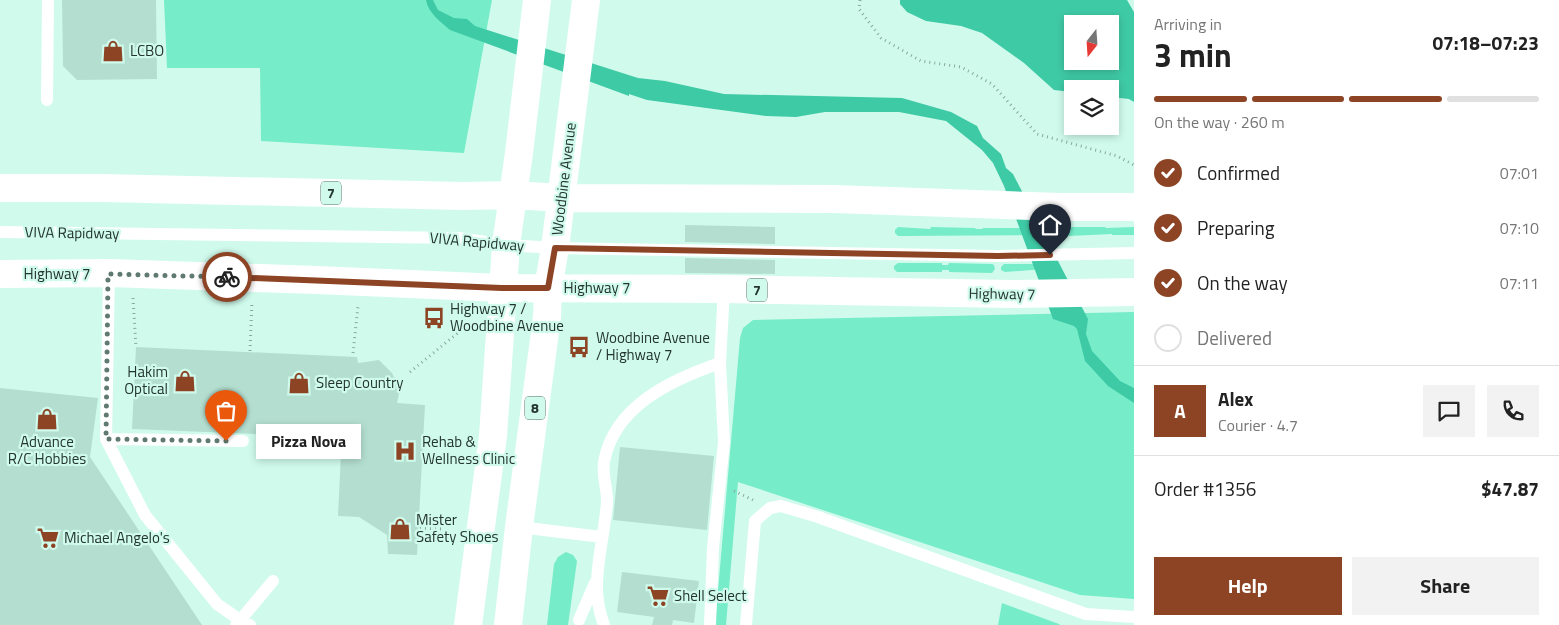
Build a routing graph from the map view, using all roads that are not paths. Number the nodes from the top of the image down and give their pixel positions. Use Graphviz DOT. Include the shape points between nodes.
graph roads {
  1 [pos="48,0"];
  2 [pos="537,0"];
  3 [pos="586,0"];
  4 [pos="47,100"];
  5 [pos="0,188"];
  6 [pos="513,195"];
  7 [pos="561,198"];
  8 [pos="1134,207"];
  9 [pos="0,232"];
  10 [pos="506,245"];
  11 [pos="555,248"];
  12 [pos="1134,253"];
  13 [pos="0,274"];
  14 [pos="108,274"];
  15 [pos="502,288"];
  16 [pos="548,288"];
  17 [pos="724,289"];
  18 [pos="1134,292"];
  19 [pos="720,363"];
  20 [pos="106,439"];
  21 [pos="243,441"];
  22 [pos="518,528"];
  23 [pos="602,537"];
  24 [pos="596,580"];
  25 [pos="273,581"];
  26 [pos="1134,617"];
  27 [pos="579,620"];
  28 [pos="242,623"];
  29 [pos="468,625"];
  30 [pos="508,625"];
  31 [pos="604,625"];
  32 [pos="710,625"];
  33 [pos="746,625"];
  1 -- 4 [label="lane"];
  2 -- 6 [label="main road"];
  3 -- 7 [label="main road, Woodbine Avenue / 8"];
  5 -- 6 [label="main road, 7"];
  6 -- 7 [label="main road, 7"];
  6 -- 10 [label="main road"];
  7 -- 8 [label="main road, 7" via="834,199"];
  7 -- 11 [label="main road, Woodbine Avenue / 8"];
  9 -- 10 [label="lane, VIVA Rapidway" via="459,238"];
  10 -- 11 [label="lane, VIVA Rapidway"];
  10 -- 15 [label="main road"];
  11 -- 12 [label="lane, VIVA Rapidway" via="998,256"];
  11 -- 16 [label="main road, Woodbine Avenue / 8"];
  13 -- 14 [label="main road, Highway 7 / 7"];
  14 -- 15 [label="main road, Highway 7 / 7"];
  14 -- 20 [label="lane"];
  15 -- 16 [label="main road, Highway 7 / 7"];
  15 -- 29 [label="main road" via="493,436"];
  16 -- 17 [label="main road, Highway 7 / 7"];
  16 -- 22 [label="main road, Woodbine Avenue / 8" via="547,317"];
  17 -- 18 [label="main road, Highway 7 / 7" via="1012,294"];
  17 -- 19 [label="lane"];
  19 -- 23 [label="lane" via="688,374 640,402 614,432 603,464 607,501"];
  19 -- 32 [label="lane" via="724,442"];
  20 -- 21 [label="lane"];
  20 -- 28 [label="lane" via="145,515 217,604"];
  22 -- 23 [label="lane"];
  22 -- 30 [label="main road, Woodbine Avenue / 8"];
  23 -- 24 [label="lane"];
  24 -- 27 [label="lane"];
  24 -- 31 [label="lane"];
  25 -- 28 [label="lane"];
  26 -- 33 [label="lane" via="1086,614 782,506 770,508 754,521"];
}
